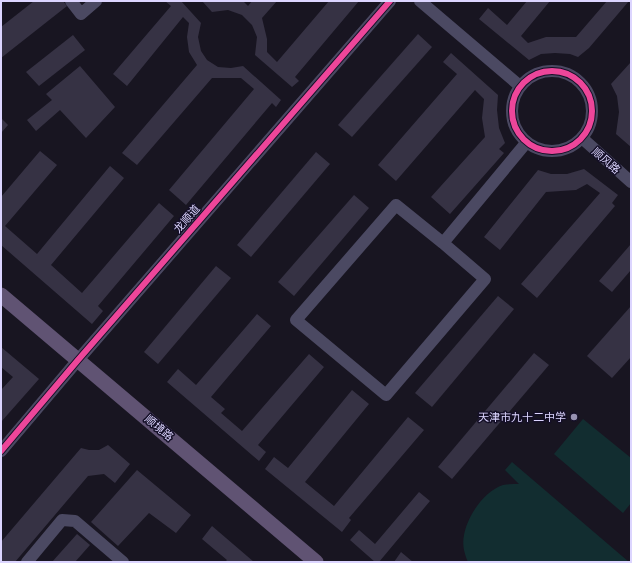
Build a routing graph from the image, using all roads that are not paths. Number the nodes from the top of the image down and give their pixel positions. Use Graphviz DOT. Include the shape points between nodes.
graph roads {
  1 [pos="71,1"];
  2 [pos="96,1"];
  3 [pos="390,1"];
  4 [pos="420,1"];
  5 [pos="520,86"];
  6 [pos="582,138"];
  7 [pos="526,142"];
  8 [pos="631,182"];
  9 [pos="443,243"];
  10 [pos="1,295"];
  11 [pos="78,360"];
  12 [pos="1,451"];
  13 [pos="27,562"];
  14 [pos="122,562"];
  15 [pos="316,562"];
  1 -- 2 [label="street" via="81,14"];
  3 -- 11 [label="street, 龙顺道"];
  4 -- 5 [label="street"];
  5 -- 6 [label="street" via="538,72 548,70 564,72 578,80 587,89 592,101 592,118"];
  5 -- 7 [label="street" via="511,110 513,124"];
  6 -- 7 [label="street" via="567,149 558,151 544,151"];
  6 -- 8 [label="street, 顺风路"];
  7 -- 9 [label="street"];
  9 -- 9 [label="street" via="396,204 296,320 386,395 485,279"];
  10 -- 11 [label="main road, 顺境路"];
  11 -- 12 [label="street, 龙顺道"];
  11 -- 15 [label="main road, 顺境路"];
  13 -- 14 [label="street" via="62,520 75,521"];
}
